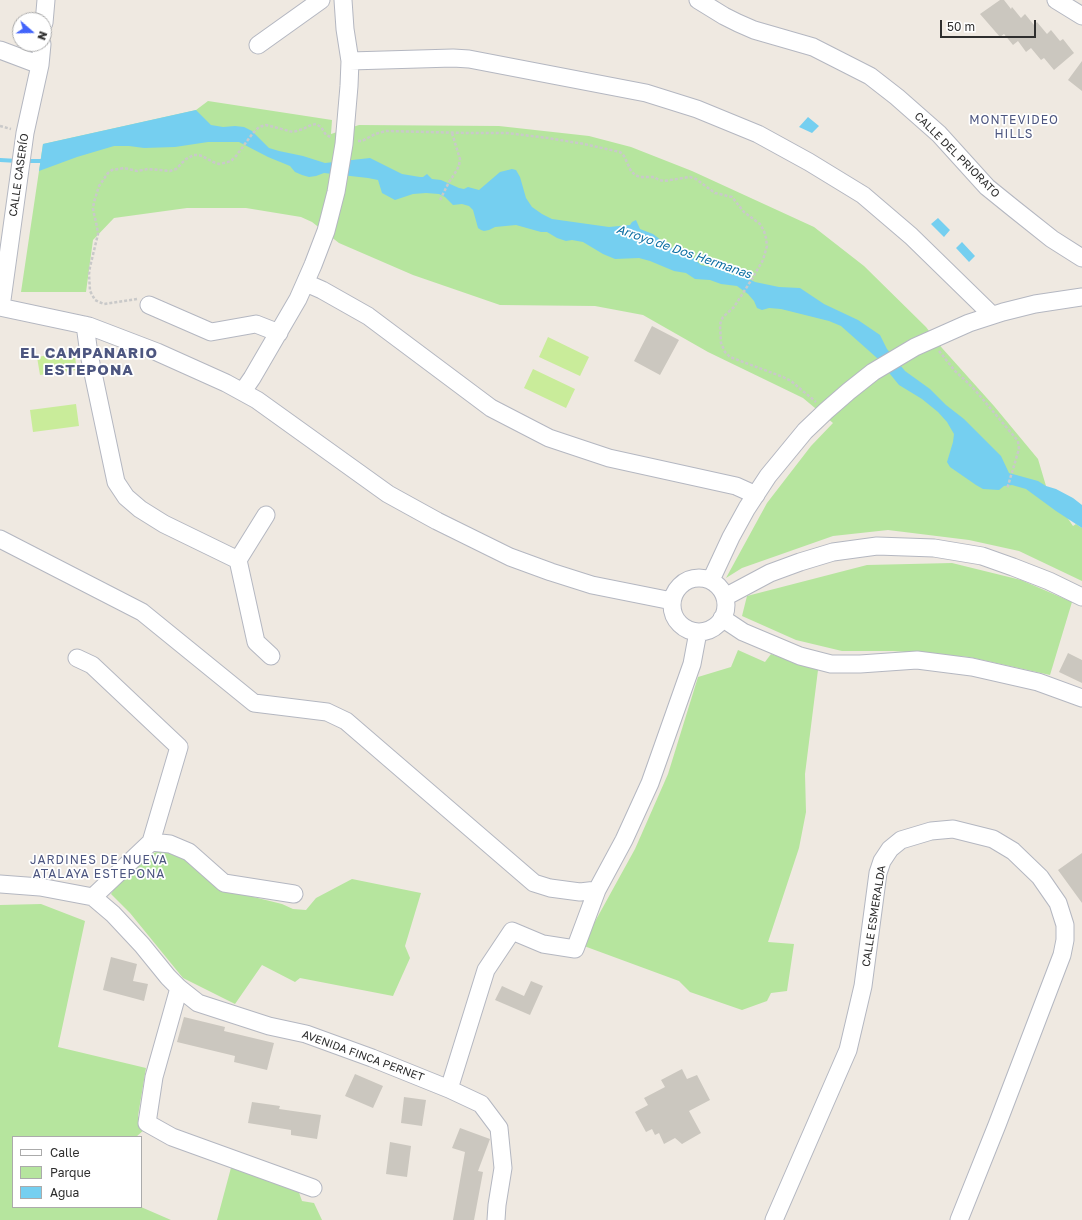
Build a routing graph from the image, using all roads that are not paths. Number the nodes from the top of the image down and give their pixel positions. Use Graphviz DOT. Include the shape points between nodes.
graph roads {
  1 [pos="46,0"];
  2 [pos="320,0"];
  3 [pos="343,0"];
  4 [pos="698,0"];
  5 [pos="1056,0"];
  6 [pos="45,12"];
  7 [pos="1082,16"];
  8 [pos="258,46"];
  9 [pos="0,50"];
  10 [pos="41,52"];
  11 [pos="350,61"];
  12 [pos="40,65"];
  13 [pos="1082,258"];
  14 [pos="306,283"];
  15 [pos="1082,298"];
  16 [pos="149,305"];
  17 [pos="1,307"];
  18 [pos="992,315"];
  19 [pos="85,325"];
  20 [pos="278,333"];
  21 [pos="243,391"];
  22 [pos="756,495"];
  23 [pos="266,515"];
  24 [pos="0,540"];
  25 [pos="238,560"];
  26 [pos="711,580"];
  27 [pos="725,597"];
  28 [pos="1082,597"];
  29 [pos="672,601"];
  30 [pos="722,618"];
  31 [pos="698,632"];
  32 [pos="271,656"];
  33 [pos="77,658"];
  34 [pos="1082,698"];
  35 [pos="151,842"];
  36 [pos="0,884"];
  37 [pos="597,890"];
  38 [pos="294,894"];
  39 [pos="0,896"];
  40 [pos="93,897"];
  41 [pos="179,988"];
  42 [pos="449,1089"];
  43 [pos="313,1188"];
  44 [pos="496,1220"];
  45 [pos="774,1220"];
  46 [pos="959,1220"];
  1 -- 6 [label="street"];
  2 -- 8 [label="street"];
  3 -- 11 [label="street"];
  4 -- 13 [label="street, CALLE DEL PRIORATO" via="738,23 813,47 870,76 939,134 998,196 1052,239"];
  5 -- 7 [label="street"];
  9 -- 12 [label="street"];
  10 -- 12 [label="street, CALLE CASERÍO"];
  11 -- 14 [label="street" via="344,142 336,192 326,231"];
  11 -- 18 [label="street" via="469,59 646,93 697,109 758,134 863,195 911,236"];
  12 -- 17 [label="street, CALLE CASERÍO" via="24,137"];
  14 -- 20 [label="street"];
  14 -- 22 [label="street" via="368,316 491,408 549,438 609,458 736,486"];
  15 -- 18 [label="street" via="1035,304"];
  16 -- 20 [label="street" via="211,332 256,324"];
  17 -- 19 [label="street"];
  18 -- 22 [label="street" via="915,347 873,372 826,410 805,431 768,476"];
  19 -- 21 [label="street" via="157,352"];
  19 -- 25 [label="street" via="116,482 126,497 140,510"];
  20 -- 21 [label="street"];
  21 -- 29 [label="street" via="388,494 450,528 510,557 551,572 592,585"];
  22 -- 26 [label="street" via="731,537"];
  23 -- 25 [label="street"];
  24 -- 37 [label="street" via="142,612 254,703 327,712 346,722 534,883 580,892"];
  25 -- 32 [label="street" via="256,642"];
  26 -- 27 [label="street"];
  26 -- 29 [label="street" via="690,578 677,588"];
  27 -- 28 [label="street" via="770,573 800,562 833,552 877,546 934,548 982,556 1049,581"];
  27 -- 30 [label="street" via="726,605"];
  29 -- 31 [label="street" via="672,612 676,620 689,630"];
  30 -- 31 [label="street" via="714,627"];
  30 -- 34 [label="street" via="743,632 800,656 831,664 917,660 972,667 1038,682"];
  31 -- 37 [label="street" via="692,664 650,783 624,840"];
  33 -- 35 [label="street" via="92,665 179,747"];
  35 -- 38 [label="street" via="170,844 189,852 224,883"];
  35 -- 40 [label="street"];
  36 -- 40 [label="street" via="40,887"];
  37 -- 42 [label="street" via="575,949 543,944 512,931 486,970"];
  39 -- 40 [label="street" via="26,894"];
  40 -- 41 [label="street, AVENIDA FINCA PERNET" via="118,919"];
  41 -- 42 [label="street, AVENIDA FINCA PERNET" via="198,1003 269,1026 306,1034"];
  41 -- 43 [label="street" via="154,1077 146,1123 172,1137"];
  42 -- 44 [label="street, AVENIDA FINCA PERNET" via="481,1104 499,1128 503,1168"];
  45 -- 46 [label="street, CALLE ESMERALDA" via="848,1050 863,986 878,874 882,861 900,840 931,831 953,829 993,839 1013,851 1040,877 1058,903 1065,925 1062,955"];
}
